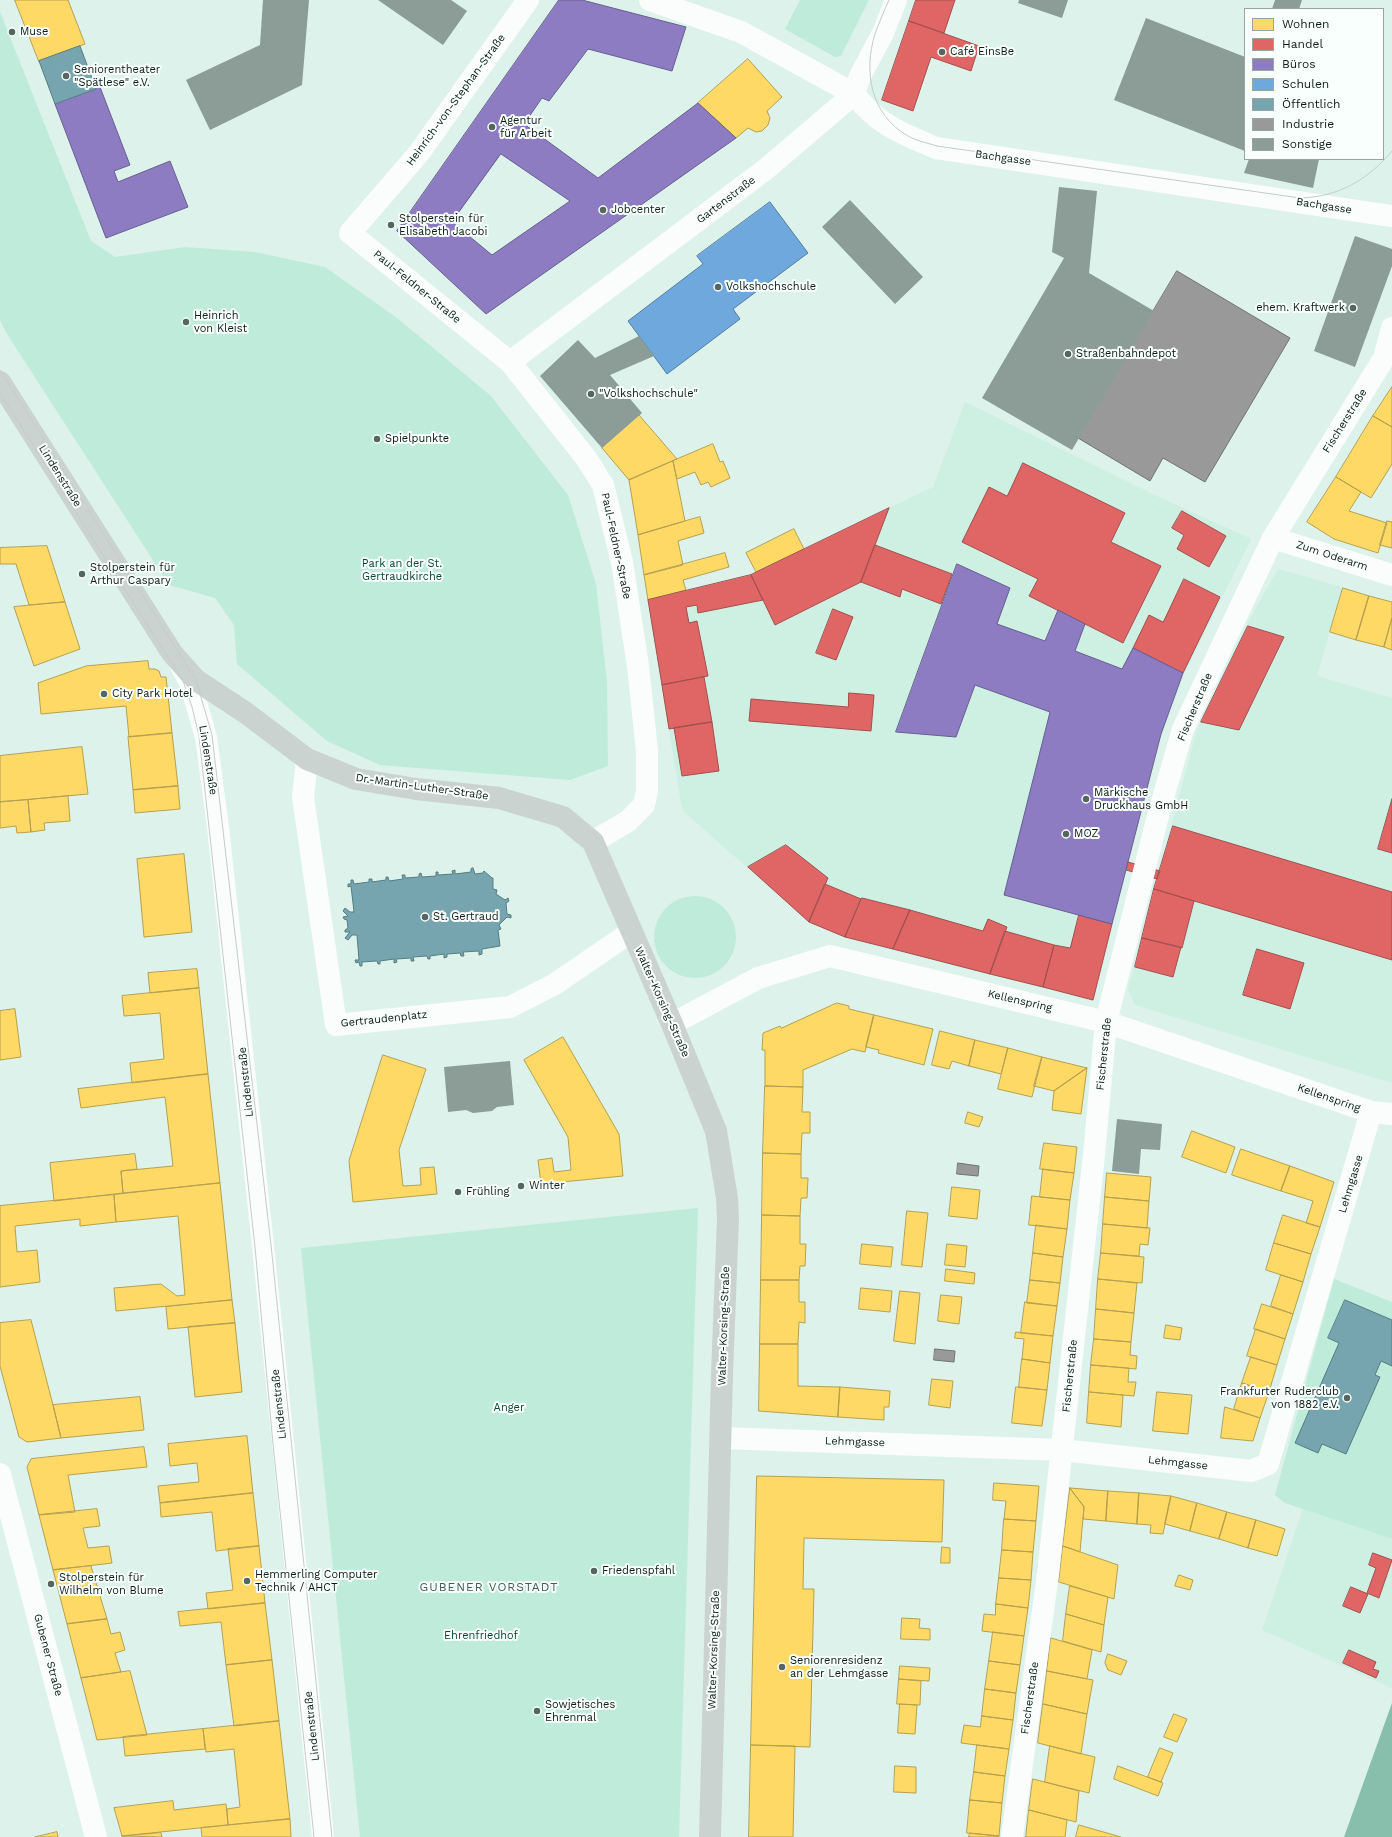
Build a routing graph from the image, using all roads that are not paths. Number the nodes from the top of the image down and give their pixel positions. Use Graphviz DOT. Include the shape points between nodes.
graph roads {
  1 [pos="528,0"];
  2 [pos="650,0"];
  3 [pos="896,0"];
  4 [pos="854,94"];
  5 [pos="1392,216"];
  6 [pos="350,233"];
  7 [pos="1392,328"];
  8 [pos="510,362"];
  9 [pos="0,382"];
  10 [pos="1273,538"];
  11 [pos="1392,575"];
  12 [pos="180,663"];
  13 [pos="307,759"];
  14 [pos="592,842"];
  15 [pos="630,932"];
  16 [pos="1106,1022"];
  17 [pos="672,1024"];
  18 [pos="1382,1113"];
  19 [pos="720,1438"];
  20 [pos="1062,1450"];
  21 [pos="0,1474"];
  22 [pos="96,1837"];
  23 [pos="323,1837"];
  24 [pos="710,1837"];
  25 [pos="1012,1837"];
  1 -- 6 [label="street, Heinrich-von-Stephan-Straße" via="419,153"];
  2 -- 4 [label="street, Bachgasse" via="741,32"];
  3 -- 4 [label="street"];
  4 -- 5 [label="street, Bachgasse" via="863,106 889,128 936,148"];
  4 -- 8 [label="street, Gartenstraße" via="766,169"];
  6 -- 8 [label="street, Paul-Feldner-Straße"];
  7 -- 10 [label="street, Fischerstraße" via="1384,358"];
  8 -- 14 [label="street, Paul-Feldner-Straße" via="586,458 603,485 622,562 638,666 647,750 647,791 644,805 628,821"];
  9 -- 12 [label="street, Lindenstraße"];
  10 -- 11 [label="street, Zum Oderarm"];
  10 -- 16 [label="street, Fischerstraße" via="1183,728"];
  12 -- 13 [label="street, Dr.-Martin-Luther-Straße" via="196,680 246,713"];
  12 -- 23 [label="street, Lindenstraße" via="190,682 206,737 218,827"];
  13 -- 14 [label="street, Dr.-Martin-Luther-Straße" via="356,780 499,798 563,818"];
  13 -- 15 [label="street, Gertraudenplatz" via="303,797 336,1025 510,1007 555,984"];
  14 -- 15 [label="street, Walter-Korsing-Straße"];
  15 -- 17 [label="street, Walter-Korsing-Straße"];
  16 -- 17 [label="street, Kellenspring" via="830,956 758,978"];
  16 -- 18 [label="street, Kellenspring"];
  16 -- 20 [label="street, Fischerstraße"];
  17 -- 19 [label="street, Walter-Korsing-Straße" via="716,1131 727,1198"];
  18 -- 20 [label="street, Lehmgasse" via="1268,1464 1251,1471"];
  19 -- 20 [label="street, Lehmgasse"];
  19 -- 24 [label="street, Walter-Korsing-Straße"];
  20 -- 25 [label="street, Fischerstraße" via="1048,1574"];
  21 -- 22 [label="street, Gubener Straße"];
}
